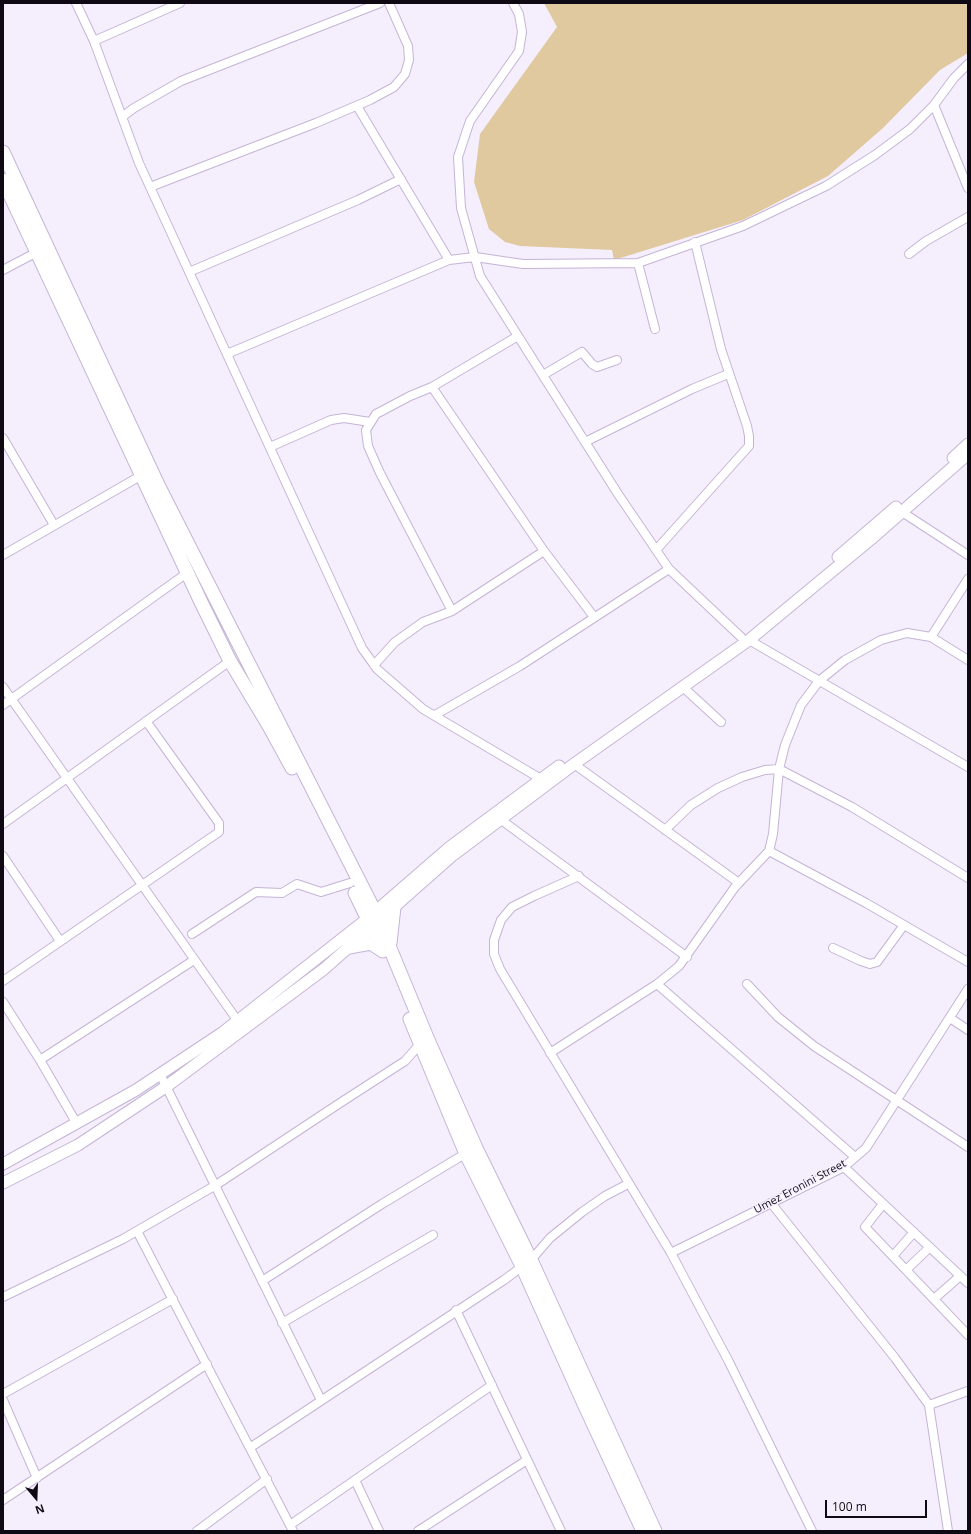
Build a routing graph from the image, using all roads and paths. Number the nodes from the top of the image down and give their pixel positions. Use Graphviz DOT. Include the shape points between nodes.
graph roads {
  1 [pos="180,3"];
  2 [pos="380,3"];
  3 [pos="389,3"];
  4 [pos="513,3"];
  5 [pos="80,5"];
  6 [pos="94,41"];
  7 [pos="968,64"];
  8 [pos="934,104"];
  9 [pos="357,106"];
  10 [pos="122,117"];
  11 [pos="3,152"];
  12 [pos="401,179"];
  13 [pos="3,180"];
  14 [pos="967,182"];
  15 [pos="150,187"];
  16 [pos="968,217"];
  17 [pos="695,242"];
  18 [pos="42,249"];
  19 [pos="909,254"];
  20 [pos="475,257"];
  21 [pos="449,260"];
  22 [pos="638,263"];
  23 [pos="3,270"];
  24 [pos="189,272"];
  25 [pos="655,329"];
  26 [pos="518,336"];
  27 [pos="227,354"];
  28 [pos="617,360"];
  29 [pos="728,374"];
  30 [pos="543,375"];
  31 [pos="432,387"];
  32 [pos="370,422"];
  33 [pos="3,438"];
  34 [pos="585,442"];
  35 [pos="968,444"];
  36 [pos="270,447"];
  37 [pos="968,454"];
  38 [pos="142,475"];
  39 [pos="902,512"];
  40 [pos="54,525"];
  41 [pos="182,547"];
  42 [pos="656,550"];
  43 [pos="544,551"];
  44 [pos="3,555"];
  45 [pos="968,555"];
  46 [pos="669,568"];
  47 [pos="187,573"];
  48 [pos="968,579"];
  49 [pos="452,611"];
  50 [pos="594,617"];
  51 [pos="931,637"];
  52 [pos="745,638"];
  53 [pos="968,660"];
  54 [pos="230,661"];
  55 [pos="374,665"];
  56 [pos="819,681"];
  57 [pos="3,687"];
  58 [pos="684,688"];
  59 [pos="11,699"];
  60 [pos="3,704"];
  61 [pos="435,715"];
  62 [pos="146,721"];
  63 [pos="721,722"];
  64 [pos="574,764"];
  65 [pos="968,767"];
  66 [pos="779,769"];
  67 [pos="67,778"];
  68 [pos="540,779"];
  69 [pos="500,820"];
  70 [pos="3,824"];
  71 [pos="665,830"];
  72 [pos="769,851"];
  73 [pos="3,856"];
  74 [pos="578,876"];
  75 [pos="968,878"];
  76 [pos="350,883"];
  77 [pos="739,883"];
  78 [pos="142,885"];
  79 [pos="394,907"];
  80 [pos="373,920"];
  81 [pos="904,925"];
  82 [pos="192,934"];
  83 [pos="60,941"];
  84 [pos="348,947"];
  85 [pos="833,948"];
  86 [pos="387,951"];
  87 [pos="687,957"];
  88 [pos="194,960"];
  89 [pos="968,962"];
  90 [pos="3,980"];
  91 [pos="656,984"];
  92 [pos="747,984"];
  93 [pos="968,990"];
  94 [pos="3,1002"];
  95 [pos="950,1018"];
  96 [pos="237,1020"];
  97 [pos="968,1030"];
  98 [pos="420,1044"];
  99 [pos="550,1053"];
  100 [pos="40,1060"];
  101 [pos="160,1074"];
  102 [pos="167,1086"];
  103 [pos="897,1100"];
  104 [pos="77,1124"];
  105 [pos="968,1147"];
  106 [pos="471,1151"];
  107 [pos="855,1157"];
  108 [pos="3,1164"];
  109 [pos="844,1166"];
  110 [pos="3,1183"];
  111 [pos="628,1184"];
  112 [pos="216,1185"];
  113 [pos="771,1203"];
  114 [pos="884,1204"];
  115 [pos="137,1231"];
  116 [pos="914,1232"];
  117 [pos="433,1234"];
  118 [pos="930,1248"];
  119 [pos="671,1253"];
  120 [pos="893,1256"];
  121 [pos="527,1263"];
  122 [pos="906,1270"];
  123 [pos="960,1276"];
  124 [pos="262,1281"];
  125 [pos="968,1283"];
  126 [pos="3,1297"];
  127 [pos="173,1299"];
  128 [pos="934,1299"];
  129 [pos="456,1310"];
  130 [pos="282,1323"];
  131 [pos="967,1331"];
  132 [pos="207,1364"];
  133 [pos="492,1385"];
  134 [pos="968,1391"];
  135 [pos="3,1394"];
  136 [pos="3,1400"];
  137 [pos="321,1400"];
  138 [pos="929,1405"];
  139 [pos="251,1447"];
  140 [pos="527,1460"];
  141 [pos="37,1478"];
  142 [pos="267,1479"];
  143 [pos="355,1480"];
  144 [pos="3,1500"];
  145 [pos="292,1528"];
  146 [pos="200,1530"];
  147 [pos="379,1531"];
  148 [pos="418,1531"];
  149 [pos="561,1531"];
  150 [pos="643,1531"];
  151 [pos="655,1531"];
  152 [pos="812,1531"];
  153 [pos="948,1531"];
  1 -- 6 [label="street"];
  2 -- 10 [label="street" via="181,81"];
  3 -- 9 [label="street" via="408,46 406,74 394,87"];
  4 -- 20 [label="street" via="519,14 522,32 519,51 470,121 458,157 461,208"];
  5 -- 6 [label="street"];
  6 -- 10 [label="street"];
  7 -- 8 [label="street"];
  8 -- 14 [label="street"];
  8 -- 17 [label="street" via="910,129 826,186 743,226"];
  9 -- 12 [label="street"];
  9 -- 15 [label="street"];
  10 -- 15 [label="street"];
  11 -- 18 [label="main road"];
  12 -- 21 [label="street"];
  12 -- 24 [label="street"];
  13 -- 18 [label="main road"];
  15 -- 24 [label="street"];
  16 -- 19 [label="street"];
  17 -- 22 [label="street"];
  17 -- 29 [label="street"];
  18 -- 23 [label="street"];
  18 -- 38 [label="main road"];
  18 -- 41 [label="main road"];
  20 -- 21 [label="street"];
  20 -- 22 [label="street" via="523,264"];
  20 -- 26 [label="street" via="480,276"];
  21 -- 27 [label="street"];
  22 -- 25 [label="street"];
  24 -- 27 [label="street"];
  26 -- 30 [label="street"];
  26 -- 31 [label="street"];
  27 -- 36 [label="street"];
  28 -- 30 [label="street" via="597,368 582,352"];
  29 -- 34 [label="street"];
  29 -- 42 [label="street" via="750,436 749,446"];
  30 -- 34 [label="street"];
  31 -- 32 [label="street" via="376,414"];
  31 -- 43 [label="street"];
  32 -- 36 [label="street" via="344,418 331,420"];
  32 -- 49 [label="street" via="366,430 368,446"];
  33 -- 40 [label="street"];
  34 -- 42 [label="street"];
  35 -- 52 [label="main road"];
  36 -- 55 [label="street" via="362,648"];
  37 -- 39 [label="main road"];
  38 -- 40 [label="street"];
  38 -- 41 [label="main road"];
  39 -- 45 [label="street"];
  39 -- 52 [label="main road"];
  40 -- 44 [label="street"];
  41 -- 47 [label="main road"];
  41 -- 80 [label="main road" via="259,682 359,884"];
  42 -- 46 [label="street"];
  43 -- 49 [label="street"];
  43 -- 50 [label="street"];
  46 -- 50 [label="street"];
  46 -- 52 [label="street"];
  47 -- 54 [label="main road"];
  47 -- 59 [label="street"];
  48 -- 51 [label="street"];
  49 -- 55 [label="street" via="423,622 395,642"];
  50 -- 61 [label="street" via="520,666"];
  51 -- 53 [label="street"];
  51 -- 56 [label="street" via="907,633 881,640 845,660"];
  52 -- 56 [label="street"];
  52 -- 58 [label="main road"];
  52 -- 68 [label="main road"];
  54 -- 62 [label="street"];
  54 -- 76 [label="main road" via="285,754"];
  55 -- 61 [label="street" via="423,709"];
  56 -- 65 [label="street"];
  56 -- 66 [label="street" via="801,706 785,745"];
  57 -- 59 [label="street"];
  58 -- 63 [label="street"];
  58 -- 64 [label="main road"];
  59 -- 60 [label="street"];
  59 -- 67 [label="street"];
  61 -- 68 [label="street"];
  62 -- 67 [label="street"];
  62 -- 78 [label="street" via="220,826 219,832"];
  64 -- 69 [label="main road"];
  64 -- 71 [label="street"];
  66 -- 71 [label="street" via="742,777 718,788 691,805"];
  66 -- 72 [label="street" via="774,834"];
  66 -- 75 [label="street" via="852,807"];
  67 -- 70 [label="street"];
  67 -- 78 [label="street"];
  68 -- 80 [label="main road" via="450,847"];
  69 -- 74 [label="street"];
  69 -- 79 [label="main road" via="453,855"];
  71 -- 77 [label="street"];
  72 -- 77 [label="street"];
  72 -- 81 [label="street"];
  73 -- 83 [label="street"];
  74 -- 87 [label="street"];
  74 -- 99 [label="street" via="512,907 501,920 494,940 494,954 500,969"];
  76 -- 80 [label="main road"];
  76 -- 82 [label="street" via="321,892 297,884 282,893 256,892"];
  77 -- 87 [label="street"];
  78 -- 83 [label="street"];
  78 -- 88 [label="street"];
  79 -- 80 [label="main road"];
  79 -- 86 [label="main road"];
  80 -- 84 [label="main road"];
  80 -- 86 [label="main road"];
  80 -- 96 [label="main road"];
  81 -- 85 [label="street" via="877,962 870,964"];
  81 -- 89 [label="street"];
  83 -- 90 [label="street"];
  84 -- 86 [label="main road" via="371,943"];
  84 -- 102 [label="main road" via="324,969"];
  86 -- 98 [label="main road"];
  86 -- 106 [label="main road"];
  87 -- 91 [label="street" via="680,966"];
  88 -- 96 [label="street"];
  88 -- 100 [label="street"];
  91 -- 99 [label="street"];
  91 -- 107 [label="street"];
  92 -- 103 [label="street" via="778,1017 814,1046"];
  93 -- 95 [label="street, Umez Eronini Street"];
  94 -- 100 [label="street"];
  95 -- 97 [label="street"];
  95 -- 103 [label="street, Umez Eronini Street"];
  96 -- 101 [label="main road" via="222,1033"];
  98 -- 106 [label="main road"];
  98 -- 112 [label="street" via="405,1061"];
  99 -- 111 [label="street"];
  100 -- 104 [label="street"];
  101 -- 102 [label="street"];
  101 -- 104 [label="main road"];
  102 -- 110 [label="main road" via="78,1144"];
  102 -- 112 [label="street"];
  103 -- 105 [label="street"];
  103 -- 107 [label="street, Umez Eronini Street" via="866,1148"];
  104 -- 108 [label="main road"];
  106 -- 121 [label="main road"];
  106 -- 124 [label="street" via="382,1204"];
  107 -- 109 [label="street, Umez Eronini Street"];
  109 -- 113 [label="street, Umez Eronini Street"];
  109 -- 114 [label="street"];
  111 -- 119 [label="street"];
  111 -- 121 [label="street" via="582,1212 550,1238"];
  112 -- 115 [label="street"];
  112 -- 124 [label="street"];
  113 -- 119 [label="street, Umez Eronini Street"];
  113 -- 138 [label="street" via="895,1358"];
  114 -- 116 [label="street"];
  114 -- 120 [label="street" via="865,1227"];
  115 -- 126 [label="street"];
  115 -- 127 [label="street"];
  116 -- 118 [label="street"];
  116 -- 120 [label="street"];
  117 -- 130 [label="street"];
  118 -- 122 [label="street"];
  118 -- 123 [label="street"];
  119 -- 152 [label="street" via="733,1369"];
  120 -- 122 [label="street"];
  121 -- 129 [label="street"];
  121 -- 150 [label="main road" via="585,1406"];
  121 -- 151 [label="main road"];
  122 -- 128 [label="street"];
  123 -- 125 [label="street"];
  123 -- 128 [label="street"];
  124 -- 130 [label="street"];
  127 -- 132 [label="street"];
  127 -- 135 [label="street"];
  128 -- 131 [label="street"];
  129 -- 133 [label="street"];
  129 -- 137 [label="street"];
  130 -- 137 [label="street"];
  132 -- 139 [label="street"];
  132 -- 141 [label="street"];
  133 -- 140 [label="street"];
  133 -- 143 [label="street"];
  134 -- 138 [label="street"];
  136 -- 141 [label="street"];
  137 -- 139 [label="street"];
  138 -- 153 [label="street"];
  139 -- 142 [label="street"];
  140 -- 148 [label="street"];
  140 -- 149 [label="street"];
  141 -- 144 [label="street"];
  142 -- 145 [label="street"];
  142 -- 146 [label="street"];
  143 -- 145 [label="street"];
  143 -- 147 [label="street"];
}
